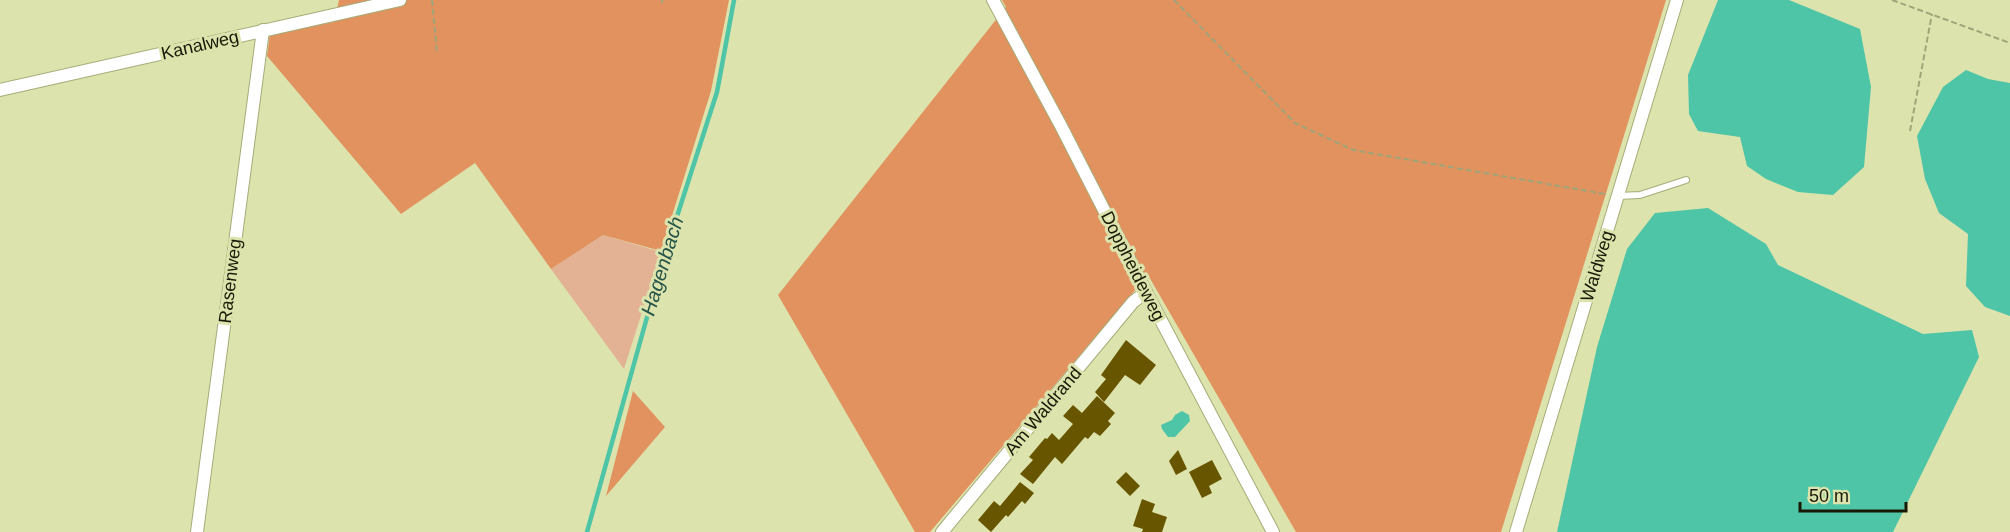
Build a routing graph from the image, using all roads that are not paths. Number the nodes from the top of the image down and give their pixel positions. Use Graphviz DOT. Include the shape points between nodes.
graph roads {
  1 [pos="400,0"];
  2 [pos="993,0"];
  3 [pos="1677,0"];
  4 [pos="263,30"];
  5 [pos="0,90"];
  6 [pos="1686,180"];
  7 [pos="1618,196"];
  8 [pos="1146,292"];
  9 [pos="197,532"];
  10 [pos="942,532"];
  11 [pos="1273,532"];
  12 [pos="1516,532"];
  1 -- 4 [label="street, Kanalweg"];
  2 -- 8 [label="street, Doppheideweg"];
  3 -- 7 [label="street, Waldweg"];
  4 -- 5 [label="street, Kanalweg"];
  4 -- 9 [label="street, Rasenweg"];
  6 -- 7 [label="lane" via="1640,195"];
  7 -- 12 [label="street, Waldweg"];
  8 -- 10 [label="street, Am Waldrand" via="1133,302"];
  8 -- 11 [label="street, Doppheideweg"];
}
